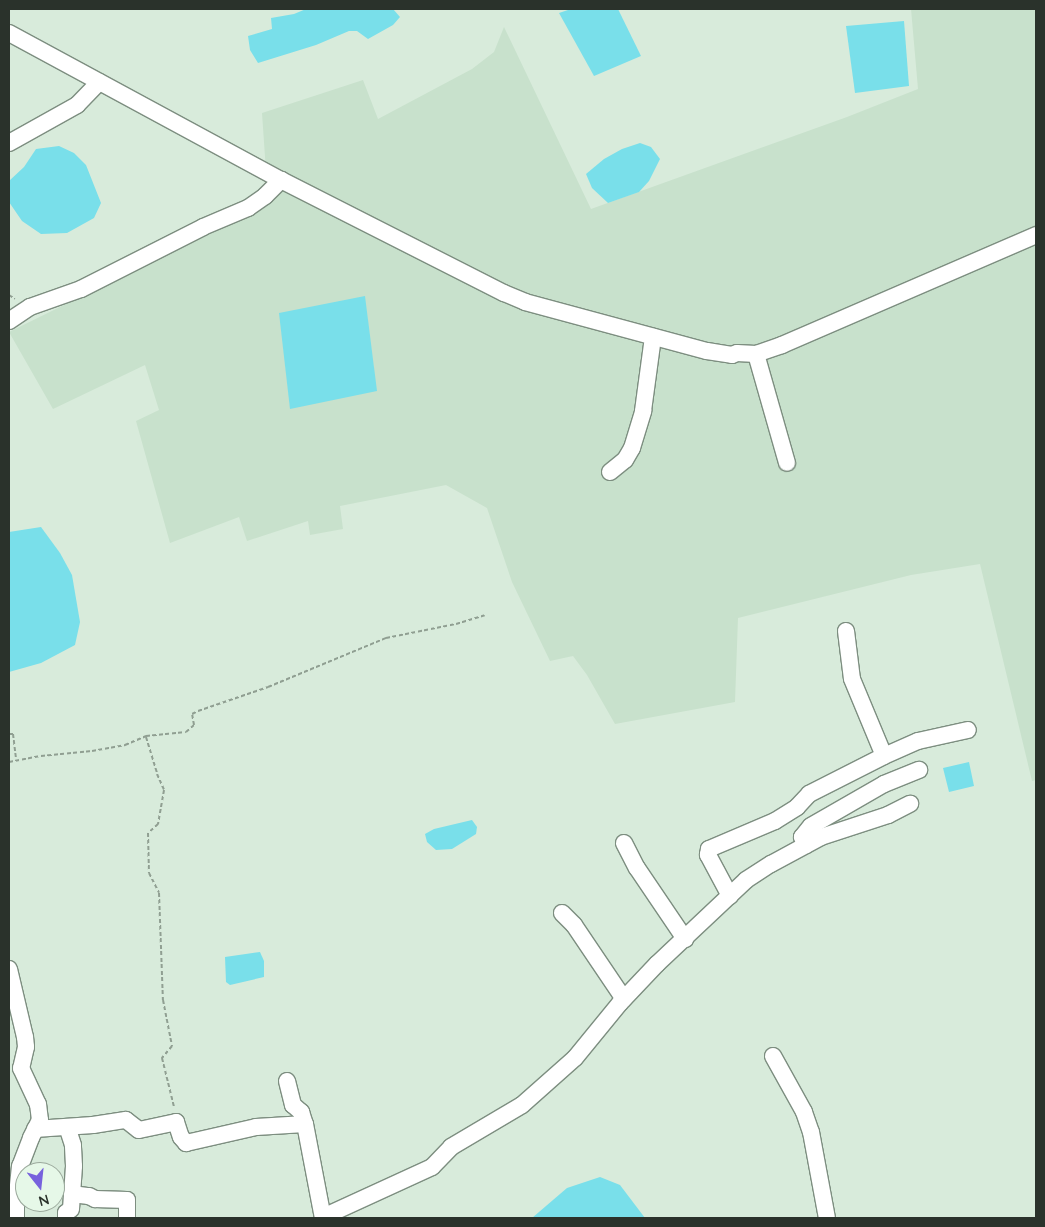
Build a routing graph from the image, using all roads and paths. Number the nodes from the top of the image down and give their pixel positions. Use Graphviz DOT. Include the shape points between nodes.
graph roads {
  1 [pos="9,33"];
  2 [pos="99,82"];
  3 [pos="9,143"];
  4 [pos="281,180"];
  5 [pos="1036,235"];
  6 [pos="9,321"];
  7 [pos="653,337"];
  8 [pos="756,354"];
  9 [pos="787,463"];
  10 [pos="610,472"];
  11 [pos="485,615"];
  12 [pos="846,631"];
  13 [pos="968,730"];
  14 [pos="9,734"];
  15 [pos="146,736"];
  16 [pos="884,756"];
  17 [pos="16,760"];
  18 [pos="9,762"];
  19 [pos="920,770"];
  20 [pos="910,804"];
  21 [pos="624,843"];
  22 [pos="806,845"];
  23 [pos="730,896"];
  24 [pos="562,913"];
  25 [pos="685,939"];
  26 [pos="9,970"];
  27 [pos="624,998"];
  28 [pos="773,1056"];
  29 [pos="287,1081"];
  30 [pos="176,1122"];
  31 [pos="305,1124"];
  32 [pos="67,1127"];
  33 [pos="36,1129"];
  34 [pos="72,1194"];
  35 [pos="16,1218"];
  36 [pos="66,1218"];
  37 [pos="127,1218"];
  38 [pos="323,1218"];
  39 [pos="827,1218"];
  1 -- 2 [label="street"];
  2 -- 3 [label="street" via="77,105"];
  2 -- 4 [label="street"];
  4 -- 6 [label="street" via="248,208 203,227 81,289 30,307"];
  4 -- 7 [label="street" via="518,299"];
  5 -- 8 [label="street"];
  7 -- 8 [label="street" via="707,351"];
  7 -- 10 [label="street" via="643,411 632,448 625,460"];
  8 -- 9 [label="street"];
  11 -- 15 [label="path" via="386,638 268,687 198,711 192,714 194,725 189,730"];
  12 -- 16 [label="street" via="852,679"];
  13 -- 16 [label="street" via="918,741"];
  14 -- 17 [label="path" via="13,734"];
  15 -- 17 [label="path" via="109,748"];
  15 -- 30 [label="path" via="156,774 164,790 158,824 148,833 149,873 159,892 163,1000 172,1046 162,1058"];
  16 -- 23 [label="street" via="809,794 797,807 775,821 709,848 708,855"];
  17 -- 18 [label="path"];
  19 -- 22 [label="street" via="884,784 811,826 802,837"];
  20 -- 22 [label="street"];
  21 -- 25 [label="street"];
  22 -- 23 [label="street" via="746,880"];
  23 -- 25 [label="street"];
  24 -- 27 [label="street" via="574,925"];
  25 -- 27 [label="street"];
  26 -- 33 [label="street" via="25,1037 21,1068 40,1112"];
  27 -- 38 [label="street" via="575,1058 508,1115 451,1147 432,1167"];
  28 -- 39 [label="street" via="804,1112 811,1132"];
  29 -- 31 [label="street" via="293,1105 301,1112"];
  30 -- 31 [label="street" via="186,1143 256,1128"];
  30 -- 32 [label="street" via="139,1130 126,1120"];
  31 -- 38 [label="street"];
  32 -- 33 [label="street"];
  32 -- 34 [label="street" via="74,1166"];
  33 -- 35 [label="street" via="20,1166"];
  34 -- 36 [label="street" via="71,1209"];
  34 -- 37 [label="street" via="127,1200"];
}
